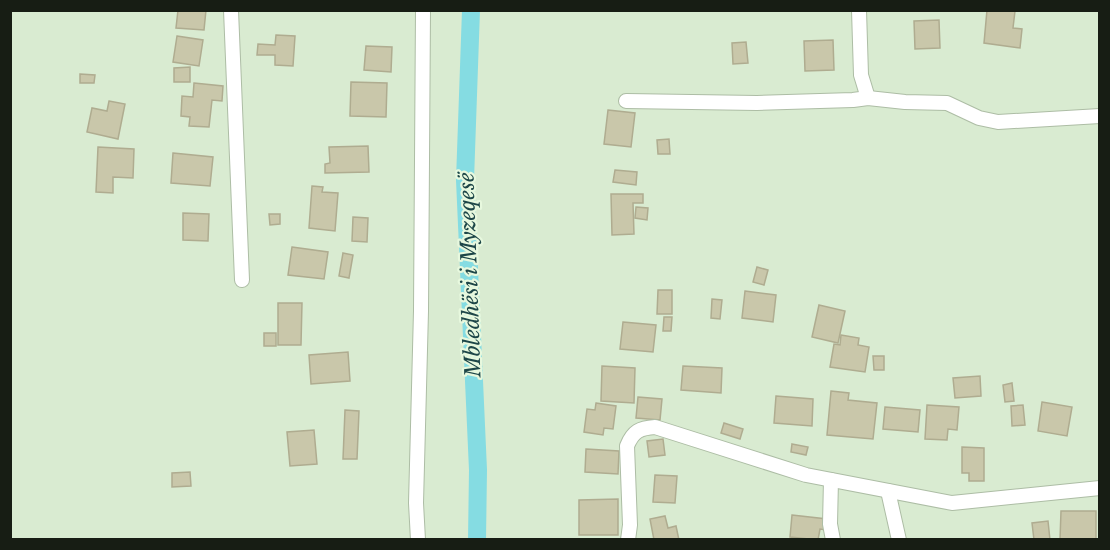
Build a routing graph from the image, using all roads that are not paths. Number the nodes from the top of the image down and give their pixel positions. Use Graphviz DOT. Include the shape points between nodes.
graph roads {
  1 [pos="231,10"];
  2 [pos="423,10"];
  3 [pos="859,10"];
  4 [pos="868,98"];
  5 [pos="626,101"];
  6 [pos="1100,116"];
  7 [pos="242,280"];
  8 [pos="831,480"];
  9 [pos="1100,488"];
  10 [pos="888,491"];
  11 [pos="418,540"];
  12 [pos="628,540"];
  13 [pos="832,540"];
  14 [pos="899,540"];
  1 -- 7 [label="street"];
  2 -- 11 [label="street"];
  3 -- 4 [label="street" via="861,75"];
  4 -- 5 [label="street" via="757,103"];
  4 -- 6 [label="street" via="947,103 998,122"];
  8 -- 10 [label="street"];
  8 -- 12 [label="street" via="655,428 642,428 632,435 627,446"];
  8 -- 13 [label="street"];
  9 -- 10 [label="street" via="952,503"];
  10 -- 14 [label="street"];
}
